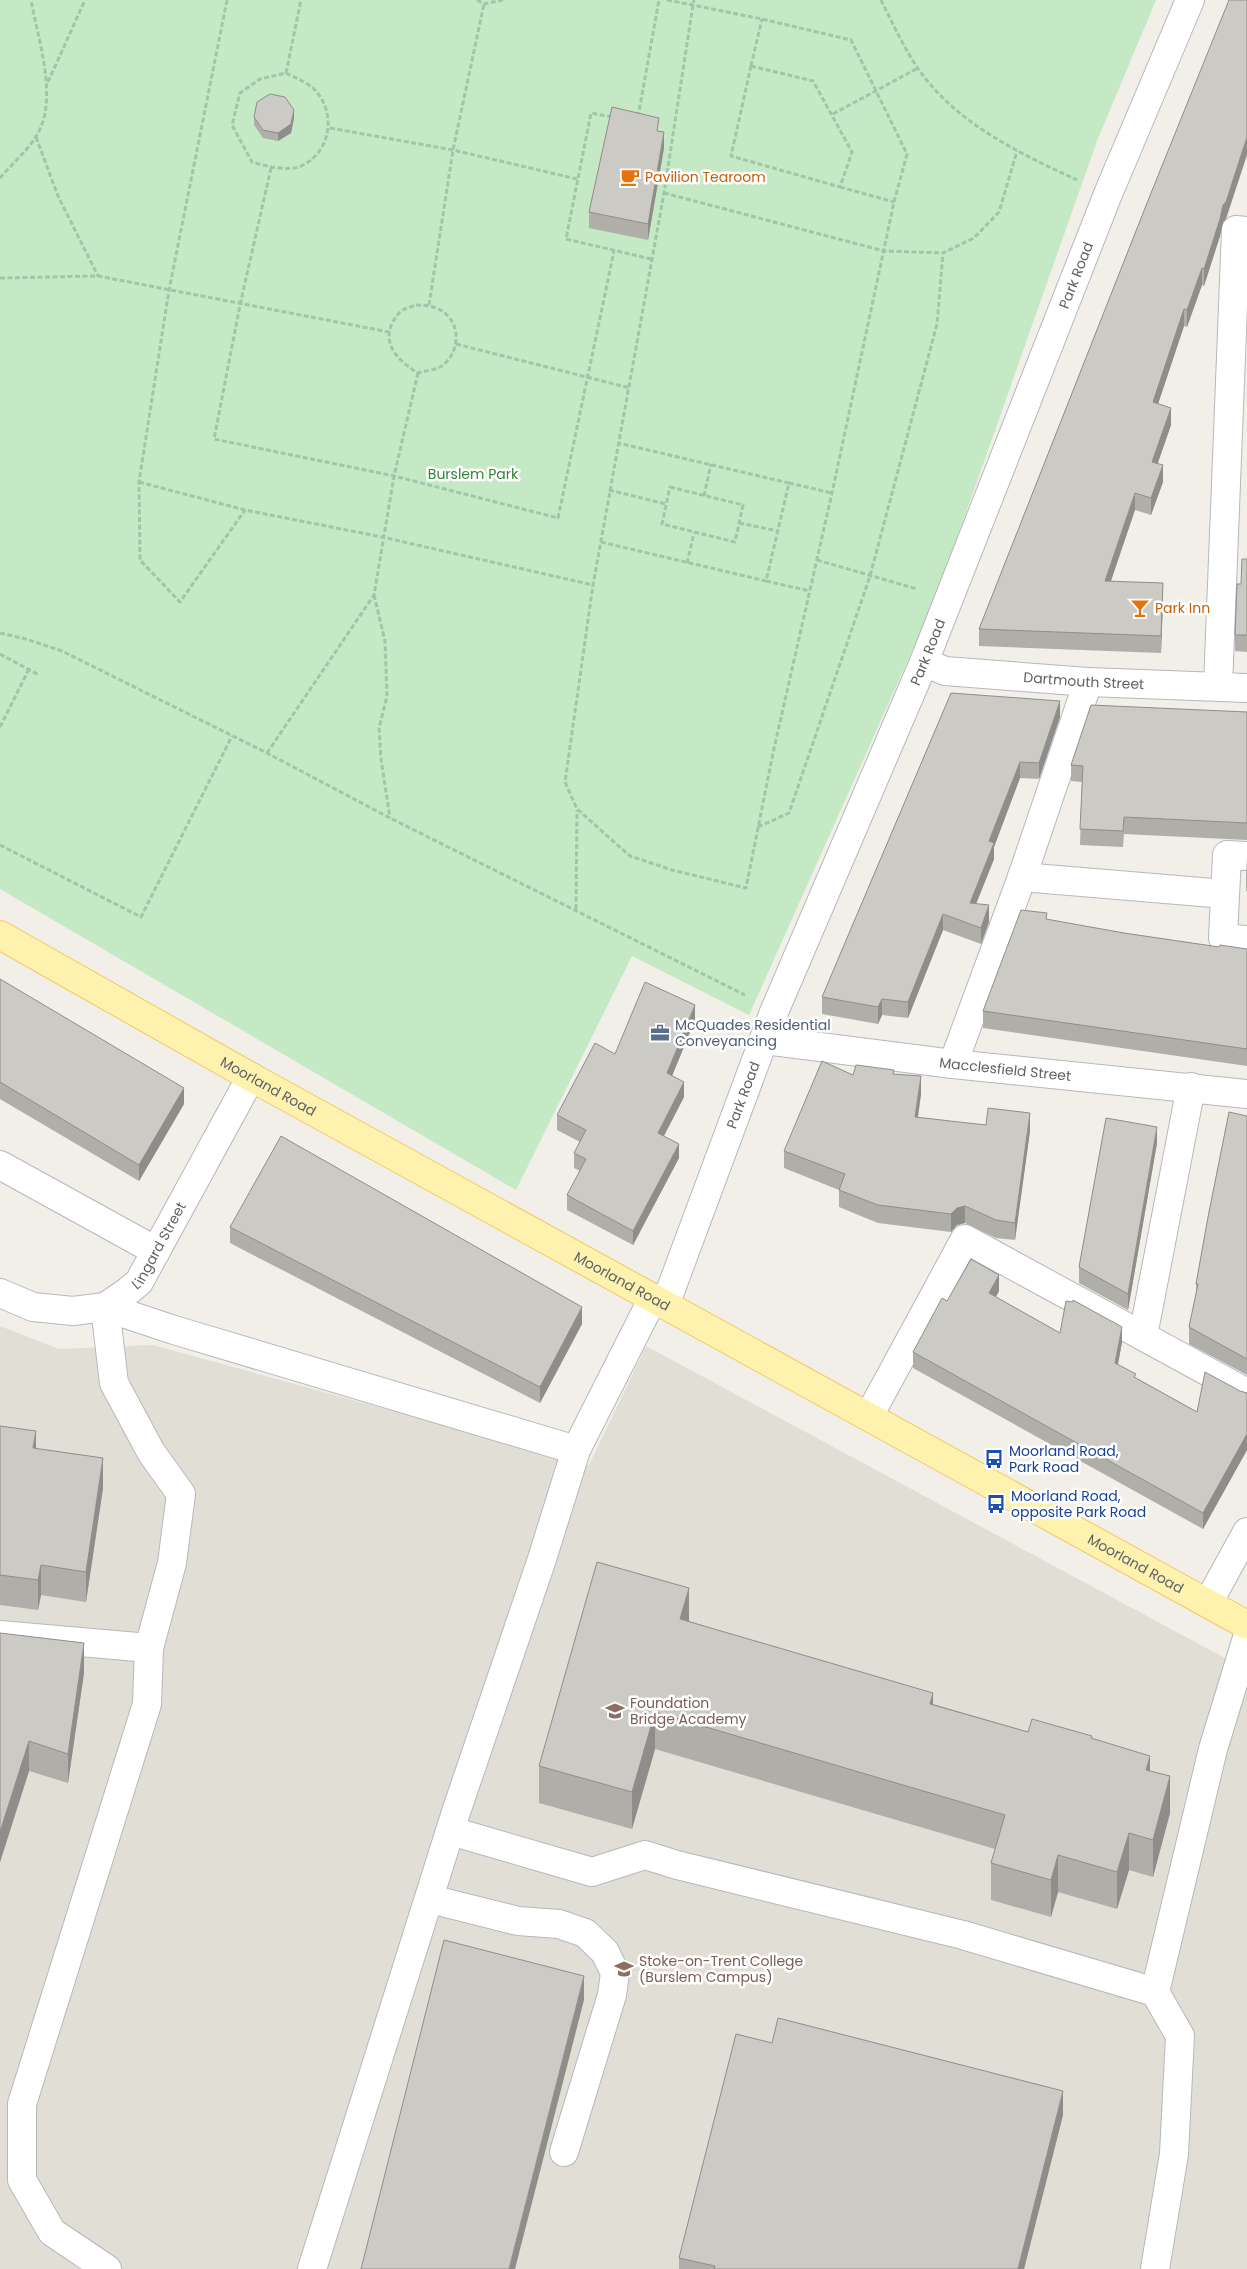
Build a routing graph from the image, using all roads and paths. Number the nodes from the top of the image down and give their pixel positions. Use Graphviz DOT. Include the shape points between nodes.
graph roads {
  1 [pos="32,0"];
  2 [pos="85,0"];
  3 [pos="227,0"];
  4 [pos="301,0"];
  5 [pos="477,0"];
  6 [pos="503,0"];
  7 [pos="660,0"];
  8 [pos="667,0"];
  9 [pos="694,0"];
  10 [pos="881,0"];
  11 [pos="1190,0"];
  12 [pos="484,4"];
  13 [pos="693,5"];
  14 [pos="762,19"];
  15 [pos="751,66"];
  16 [pos="918,68"];
  17 [pos="286,73"];
  18 [pos="48,82"];
  19 [pos="876,90"];
  20 [pos="833,114"];
  21 [pos="619,118"];
  22 [pos="637,121"];
  23 [pos="330,128"];
  24 [pos="36,137"];
  25 [pos="453,150"];
  26 [pos="1017,151"];
  27 [pos="270,168"];
  28 [pos="0,178"];
  29 [pos="577,179"];
  30 [pos="840,188"];
  31 [pos="664,193"];
  32 [pos="1108,194"];
  33 [pos="894,202"];
  34 [pos="1247,231"];
  35 [pos="614,251"];
  36 [pos="884,251"];
  37 [pos="942,253"];
  38 [pos="651,259"];
  39 [pos="98,276"];
  40 [pos="0,278"];
  41 [pos="169,290"];
  42 [pos="240,305"];
  43 [pos="430,305"];
  44 [pos="389,332"];
  45 [pos="456,344"];
  46 [pos="418,373"];
  47 [pos="587,377"];
  48 [pos="630,388"];
  49 [pos="618,443"];
  50 [pos="712,464"];
  51 [pos="394,476"];
  52 [pos="139,482"];
  53 [pos="789,483"];
  54 [pos="609,490"];
  55 [pos="832,493"];
  56 [pos="1237,494"];
  57 [pos="704,496"];
  58 [pos="666,504"];
  59 [pos="245,510"];
  60 [pos="739,523"];
  61 [pos="778,532"];
  62 [pos="694,533"];
  63 [pos="382,537"];
  64 [pos="600,542"];
  65 [pos="817,560"];
  66 [pos="687,563"];
  67 [pos="870,576"];
  68 [pos="766,581"];
  69 [pos="593,585"];
  70 [pos="920,590"];
  71 [pos="810,591"];
  72 [pos="374,595"];
  73 [pos="0,633"];
  74 [pos="0,654"];
  75 [pos="924,662"];
  76 [pos="29,670"];
  77 [pos="39,675"];
  78 [pos="1088,682"];
  79 [pos="1218,686"];
  80 [pos="1247,688"];
  81 [pos="0,727"];
  82 [pos="232,736"];
  83 [pos="267,753"];
  84 [pos="577,809"];
  85 [pos="390,818"];
  86 [pos="758,827"];
  87 [pos="0,845"];
  88 [pos="1247,856"];
  89 [pos="1022,877"];
  90 [pos="1225,894"];
  91 [pos="576,909"];
  92 [pos="0,935"];
  93 [pos="1247,940"];
  94 [pos="774,1012"];
  95 [pos="765,1040"];
  96 [pos="953,1064"];
  97 [pos="251,1077"];
  98 [pos="1191,1087"];
  99 [pos="1247,1094"];
  100 [pos="0,1165"];
  101 [pos="156,1251"];
  102 [pos="0,1293"];
  103 [pos="659,1301"];
  104 [pos="104,1307"];
  105 [pos="1143,1336"];
  106 [pos="1247,1393"];
  107 [pos="869,1416"];
  108 [pos="576,1450"];
  109 [pos="1241,1543"];
  110 [pos="1208,1603"];
  111 [pos="1247,1625"];
  112 [pos="0,1635"];
  113 [pos="1247,1638"];
  114 [pos="149,1648"];
  115 [pos="451,1830"];
  116 [pos="430,1898"];
  117 [pos="1155,1992"];
  118 [pos="564,2152"];
  119 [pos="107,2269"];
  120 [pos="312,2269"];
  121 [pos="1155,2269"];
  1 -- 18 [label="path"];
  2 -- 18 [label="path"];
  3 -- 41 [label="path"];
  4 -- 17 [label="path"];
  5 -- 12 [label="path"];
  6 -- 12 [label="path"];
  7 -- 22 [label="path"];
  8 -- 13 [label="path"];
  9 -- 13 [label="path"];
  10 -- 16 [label="path"];
  11 -- 32 [label="street, Park Road"];
  12 -- 25 [label="path"];
  13 -- 14 [label="path"];
  13 -- 31 [label="path"];
  14 -- 15 [label="path"];
  14 -- 19 [label="path" via="851,40"];
  15 -- 20 [label="path" via="812,81"];
  15 -- 30 [label="path" via="731,156"];
  16 -- 19 [label="path"];
  16 -- 26 [label="path" via="973,123"];
  17 -- 23 [label="path" via="313,88 324,105"];
  17 -- 27 [label="path" via="260,78 240,93 232,125 252,162"];
  18 -- 24 [label="path" via="46,110"];
  19 -- 20 [label="path"];
  19 -- 33 [label="path" via="907,154"];
  20 -- 30 [label="path" via="852,152"];
  21 -- 29 [label="path" via="591,113"];
  23 -- 25 [label="path"];
  23 -- 27 [label="path" via="321,152 300,167"];
  24 -- 28 [label="path"];
  24 -- 39 [label="path" via="58,196"];
  25 -- 29 [label="path"];
  25 -- 43 [label="path"];
  26 -- 32 [label="path"];
  26 -- 37 [label="path" via="999,212 974,238"];
  27 -- 42 [label="path"];
  29 -- 35 [label="path" via="566,240"];
  30 -- 33 [label="path"];
  31 -- 36 [label="path"];
  31 -- 38 [label="path"];
  32 -- 75 [label="street, Park Road"];
  33 -- 36 [label="path"];
  34 -- 56 [label="street" via="1236,230"];
  35 -- 38 [label="path"];
  35 -- 47 [label="path"];
  36 -- 37 [label="path"];
  36 -- 55 [label="path"];
  37 -- 67 [label="path" via="937,324"];
  38 -- 48 [label="path"];
  39 -- 40 [label="path"];
  39 -- 41 [label="path"];
  41 -- 42 [label="path"];
  41 -- 52 [label="path"];
  42 -- 44 [label="path"];
  42 -- 51 [label="path" via="214,439"];
  43 -- 44 [label="path" via="416,305 399,312"];
  43 -- 45 [label="path" via="448,316 455,330"];
  44 -- 46 [label="path" via="394,355"];
  45 -- 46 [label="path" via="451,357 439,367"];
  45 -- 47 [label="path"];
  46 -- 51 [label="path"];
  47 -- 48 [label="path"];
  47 -- 51 [label="path" via="558,518"];
  48 -- 49 [label="path"];
  49 -- 50 [label="path"];
  49 -- 54 [label="path"];
  50 -- 53 [label="path"];
  50 -- 57 [label="path"];
  51 -- 63 [label="path"];
  52 -- 59 [label="path"];
  52 -- 59 [label="path" via="140,560 180,602"];
  53 -- 55 [label="path"];
  53 -- 61 [label="path"];
  54 -- 58 [label="path"];
  54 -- 64 [label="path"];
  55 -- 65 [label="path"];
  56 -- 79 [label="street"];
  57 -- 58 [label="path" via="670,487"];
  57 -- 60 [label="path" via="744,505"];
  58 -- 62 [label="path" via="662,524"];
  59 -- 63 [label="path"];
  60 -- 61 [label="path"];
  60 -- 62 [label="path" via="735,542"];
  61 -- 68 [label="path"];
  62 -- 66 [label="path"];
  63 -- 69 [label="path"];
  63 -- 72 [label="path"];
  64 -- 66 [label="path"];
  64 -- 69 [label="path"];
  65 -- 67 [label="path"];
  65 -- 71 [label="path"];
  66 -- 68 [label="path"];
  67 -- 70 [label="path"];
  67 -- 86 [label="path" via="789,813"];
  68 -- 71 [label="path"];
  69 -- 84 [label="path" via="565,782"];
  71 -- 86 [label="path"];
  72 -- 83 [label="path"];
  72 -- 85 [label="path" via="385,641 386,696 379,728"];
  73 -- 82 [label="path" via="62,652"];
  74 -- 76 [label="path"];
  75 -- 78 [label="street, Dartmouth Street" via="945,671"];
  75 -- 94 [label="street, Park Road"];
  76 -- 77 [label="path"];
  76 -- 81 [label="path"];
  78 -- 79 [label="street, Dartmouth Street"];
  78 -- 89 [label="street"];
  79 -- 80 [label="street, Dartmouth Street"];
  82 -- 83 [label="path"];
  82 -- 87 [label="path" via="141,917"];
  83 -- 85 [label="path"];
  84 -- 86 [label="path" via="630,856 746,888"];
  84 -- 91 [label="path"];
  85 -- 91 [label="path"];
  88 -- 90 [label="street" via="1227,855"];
  89 -- 90 [label="street"];
  89 -- 96 [label="street"];
  90 -- 93 [label="street" via="1223,938"];
  91 -- 94 [label="path"];
  92 -- 97 [label="main road, Moorland Road"];
  94 -- 95 [label="street, Park Road"];
  95 -- 96 [label="street, Macclesfield Street"];
  95 -- 103 [label="street, Park Road"];
  96 -- 98 [label="street, Macclesfield Street"];
  97 -- 101 [label="street, Lingard Street"];
  97 -- 103 [label="main road, Moorland Road"];
  98 -- 99 [label="street, Macclesfield Street"];
  98 -- 105 [label="street"];
  100 -- 101 [label="street"];
  101 -- 104 [label="street, Lingard Street" via="139,1282"];
  102 -- 104 [label="street, Lingard Street" via="33,1307 73,1311"];
  103 -- 107 [label="main road, Moorland Road"];
  103 -- 108 [label="street, Park Road"];
  104 -- 108 [label="street"];
  104 -- 114 [label="street" via="114,1383 151,1452 181,1494 172,1562"];
  105 -- 106 [label="street"];
  105 -- 107 [label="street" via="965,1239"];
  107 -- 110 [label="main road, Moorland Road"];
  108 -- 115 [label="street, Park Road"];
  109 -- 110 [label="street"];
  110 -- 111 [label="main road, Moorland Road"];
  112 -- 114 [label="street"];
  113 -- 117 [label="street" via="1213,1750"];
  114 -- 119 [label="street" via="147,1704 22,2104 22,2180 52,2232"];
  115 -- 116 [label="street, Park Road"];
  115 -- 117 [label="street" via="592,1872 645,1855 963,1935"];
  116 -- 118 [label="street" via="518,1921 559,1924 584,1933 605,1952 616,1973 612,1995"];
  116 -- 120 [label="street, Park Road"];
  117 -- 121 [label="street" via="1180,2036 1174,2154"];
}
